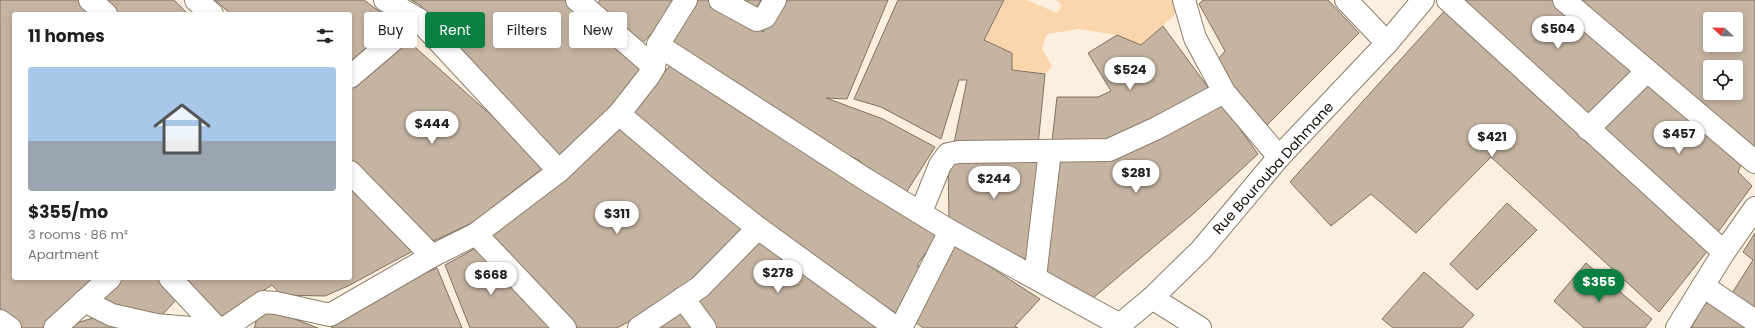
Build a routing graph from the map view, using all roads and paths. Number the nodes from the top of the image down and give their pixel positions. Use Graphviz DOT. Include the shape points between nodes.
graph roads {
  1 [pos="90,0"];
  2 [pos="196,0"];
  3 [pos="385,0"];
  4 [pos="686,0"];
  5 [pos="720,0"];
  6 [pos="775,0"];
  7 [pos="1184,0"];
  8 [pos="1346,0"];
  9 [pos="1423,0"];
  10 [pos="1448,0"];
  11 [pos="1564,0"];
  12 [pos="585,3"];
  13 [pos="104,12"];
  14 [pos="210,12"];
  15 [pos="418,19"];
  16 [pos="1387,43"];
  17 [pos="658,45"];
  18 [pos="654,67"];
  19 [pos="1646,71"];
  20 [pos="352,75"];
  21 [pos="1224,92"];
  22 [pos="619,114"];
  23 [pos="1588,129"];
  24 [pos="1050,151"];
  25 [pos="1279,157"];
  26 [pos="1755,162"];
  27 [pos="559,171"];
  28 [pos="352,174"];
  29 [pos="1755,208"];
  30 [pos="921,212"];
  31 [pos="758,228"];
  32 [pos="950,231"];
  33 [pos="476,234"];
  34 [pos="1724,252"];
  35 [pos="432,256"];
  36 [pos="1035,277"];
  37 [pos="108,280"];
  38 [pos="172,280"];
  39 [pos="1703,286"];
  40 [pos="683,298"];
  41 [pos="1152,298"];
  42 [pos="84,301"];
  43 [pos="0,321"];
  44 [pos="246,321"];
  45 [pos="1755,321"];
  46 [pos="328,322"];
  47 [pos="1118,326"];
  48 [pos="10,328"];
  49 [pos="55,328"];
  50 [pos="191,328"];
  51 [pos="217,328"];
  52 [pos="225,328"];
  53 [pos="565,328"];
  54 [pos="640,328"];
  55 [pos="705,328"];
  56 [pos="896,328"];
  57 [pos="901,328"];
  58 [pos="1200,328"];
  59 [pos="1677,328"];
  1 -- 13 [label="street"];
  2 -- 14 [label="street"];
  3 -- 15 [label="street"];
  4 -- 17 [label="street"];
  5 -- 6 [label="street" via="757,20 765,17"];
  7 -- 21 [label="street" via="1195,38"];
  8 -- 16 [label="street"];
  9 -- 16 [label="street, Rue Bourouba Dahmane"];
  10 -- 23 [label="street"];
  11 -- 19 [label="street"];
  12 -- 18 [label="street"];
  15 -- 20 [label="street"];
  15 -- 27 [label="street"];
  16 -- 25 [label="street, Rue Bourouba Dahmane"];
  17 -- 18 [label="street"];
  17 -- 30 [label="street" via="865,179"];
  18 -- 22 [label="street"];
  19 -- 23 [label="street"];
  19 -- 26 [label="street"];
  21 -- 24 [label="street" via="1109,150"];
  21 -- 25 [label="street"];
  22 -- 27 [label="street"];
  22 -- 31 [label="street"];
  23 -- 34 [label="street"];
  24 -- 30 [label="street" via="948,154 940,165"];
  24 -- 36 [label="street"];
  25 -- 41 [label="street, Rue Bourouba Dahmane" via="1201,250"];
  27 -- 33 [label="street"];
  28 -- 35 [label="street"];
  29 -- 34 [label="street"];
  30 -- 32 [label="street"];
  31 -- 40 [label="street" via="700,287"];
  31 -- 56 [label="street"];
  32 -- 36 [label="street"];
  32 -- 57 [label="street"];
  33 -- 35 [label="street"];
  33 -- 53 [label="street"];
  34 -- 39 [label="street"];
  35 -- 46 [label="street"];
  36 -- 47 [label="street"];
  37 -- 42 [label="street"];
  38 -- 51 [label="street"];
  39 -- 45 [label="street"];
  39 -- 59 [label="street"];
  40 -- 54 [label="street"];
  40 -- 55 [label="street"];
  41 -- 47 [label="street, Rue Bourouba Dahmane"];
  41 -- 58 [label="street"];
  42 -- 49 [label="street"];
  42 -- 50 [label="street" via="112,315 156,325"];
  43 -- 48 [label="street"];
  44 -- 46 [label="street" via="263,302 276,303"];
  44 -- 52 [label="street"];
}
